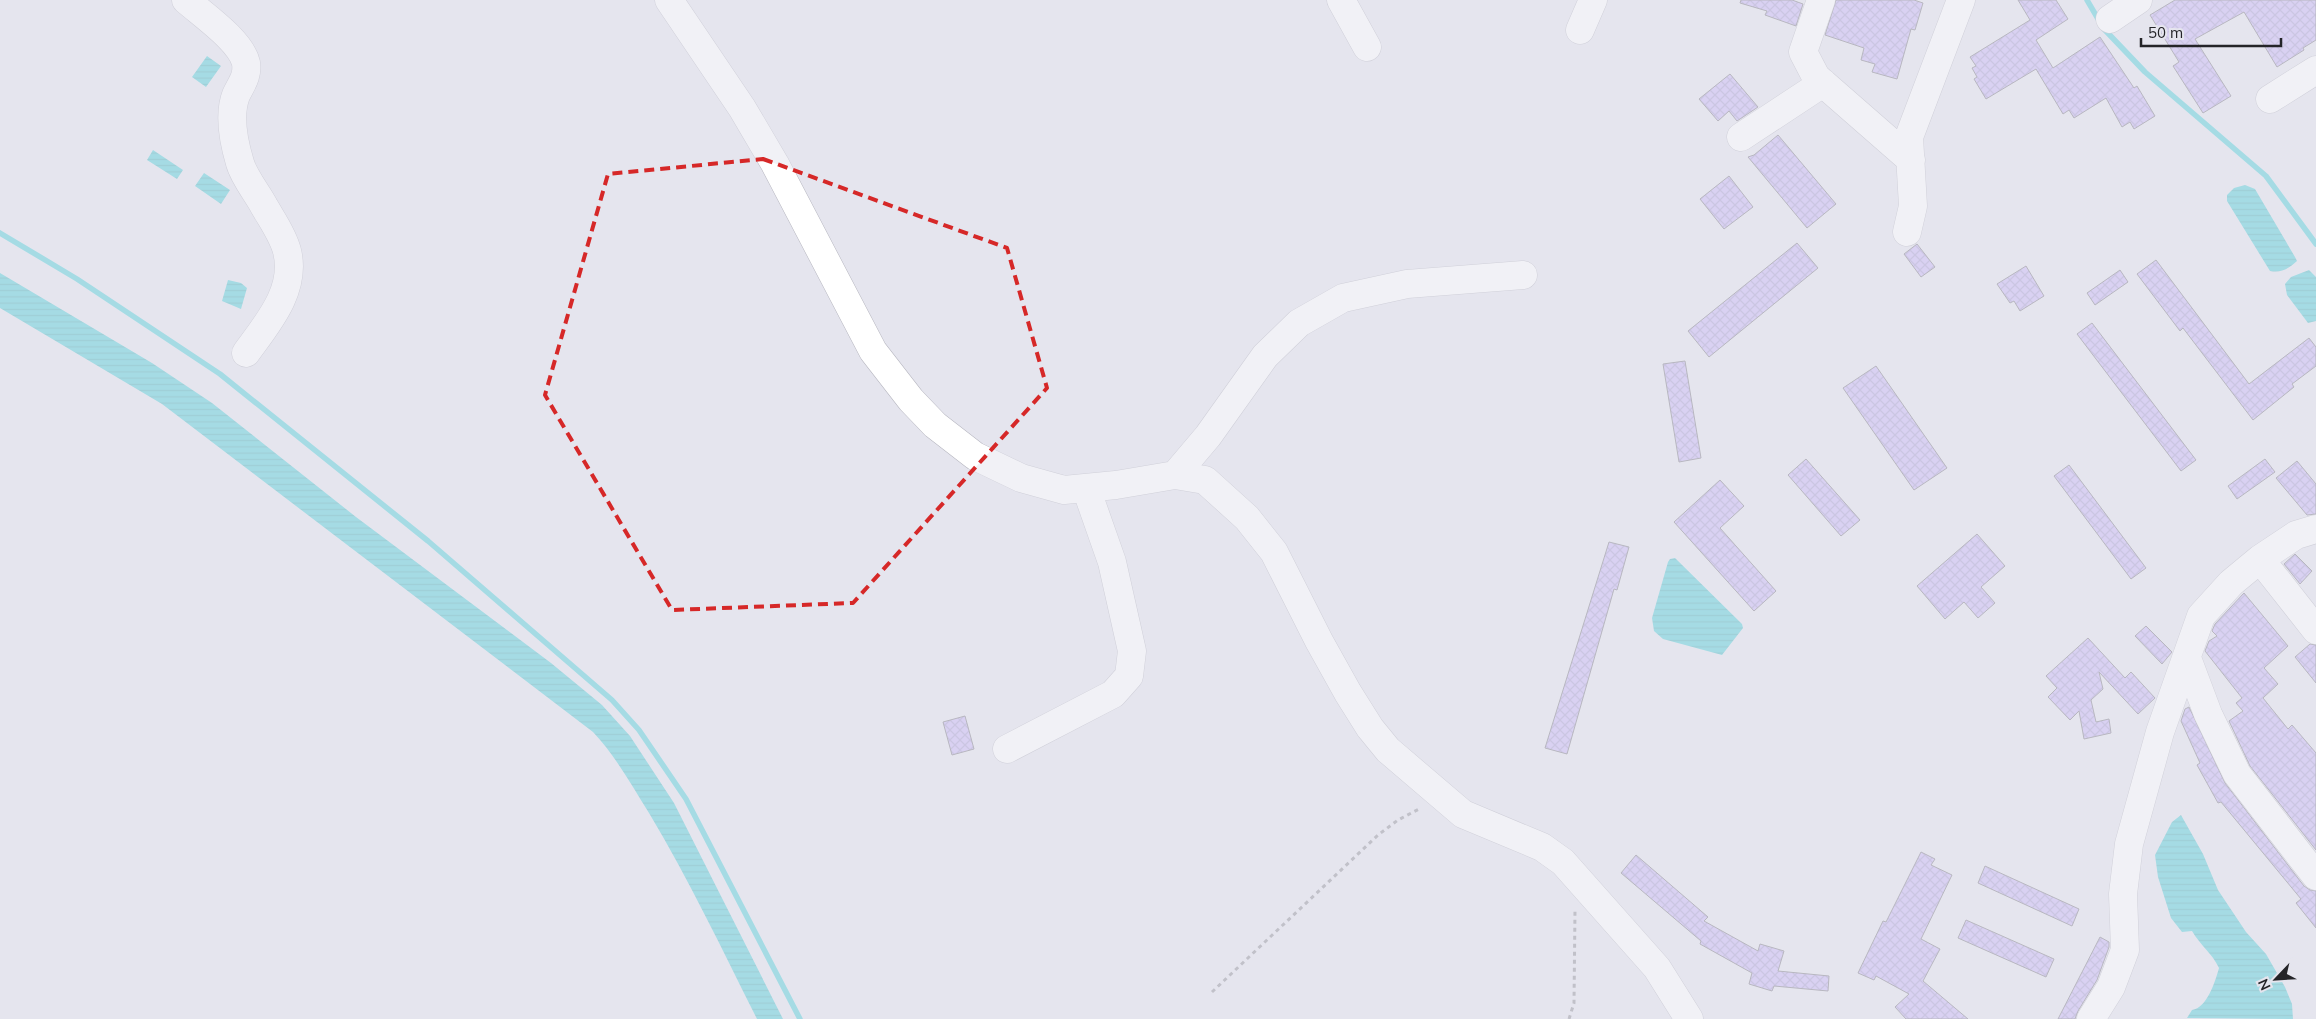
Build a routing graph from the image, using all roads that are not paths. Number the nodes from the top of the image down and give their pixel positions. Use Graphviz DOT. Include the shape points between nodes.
graph roads {
  1 [pos="186,0"];
  2 [pos="669,0"];
  3 [pos="1341,0"];
  4 [pos="1593,0"];
  5 [pos="1821,0"];
  6 [pos="1961,0"];
  7 [pos="2138,0"];
  8 [pos="2110,19"];
  9 [pos="1580,30"];
  10 [pos="1367,46"];
  11 [pos="2316,70"];
  12 [pos="1823,82"];
  13 [pos="2270,99"];
  14 [pos="1741,136"];
  15 [pos="1911,160"];
  16 [pos="1907,232"];
  17 [pos="1523,275"];
  18 [pos="246,353"];
  19 [pos="1175,475"];
  20 [pos="1086,488"];
  21 [pos="2316,529"];
  22 [pos="2260,559"];
  23 [pos="2316,630"];
  24 [pos="2187,658"];
  25 [pos="1007,749"];
  26 [pos="2316,876"];
  27 [pos="1689,1019"];
  28 [pos="2092,1019"];
  1 -- 18 [label="street" via="224,33 241,52 246,64 245,80 236,96 232,124 241,165 287,251 284,296"];
  2 -- 20 [label="street" via="742,108 775,164 873,351 911,400 975,456 1021,478 1064,490"];
  3 -- 10 [label="street"];
  4 -- 9 [label="street"];
  5 -- 12 [label="street" via="1803,52 1816,77"];
  6 -- 15 [label="street" via="1908,137"];
  7 -- 8 [label="street"];
  11 -- 13 [label="street"];
  12 -- 14 [label="street"];
  12 -- 15 [label="street"];
  15 -- 16 [label="street" via="1913,206"];
  17 -- 19 [label="street" via="1407,284 1342,298 1299,323 1265,356 1208,436"];
  19 -- 20 [label="street"];
  19 -- 27 [label="street" via="1205,480 1247,518 1274,552 1318,641 1370,728 1388,750 1462,814 1542,847 1563,862 1657,968"];
  20 -- 25 [label="street" via="1112,562 1132,651 1129,676 1113,694"];
  21 -- 22 [label="street" via="2296,535"];
  22 -- 23 [label="street"];
  22 -- 24 [label="street" via="2231,583 2201,616"];
  24 -- 26 [label="street" via="2208,714 2237,774"];
  24 -- 28 [label="street" via="2160,732 2129,844 2123,894 2124,950 2111,987"];
}
